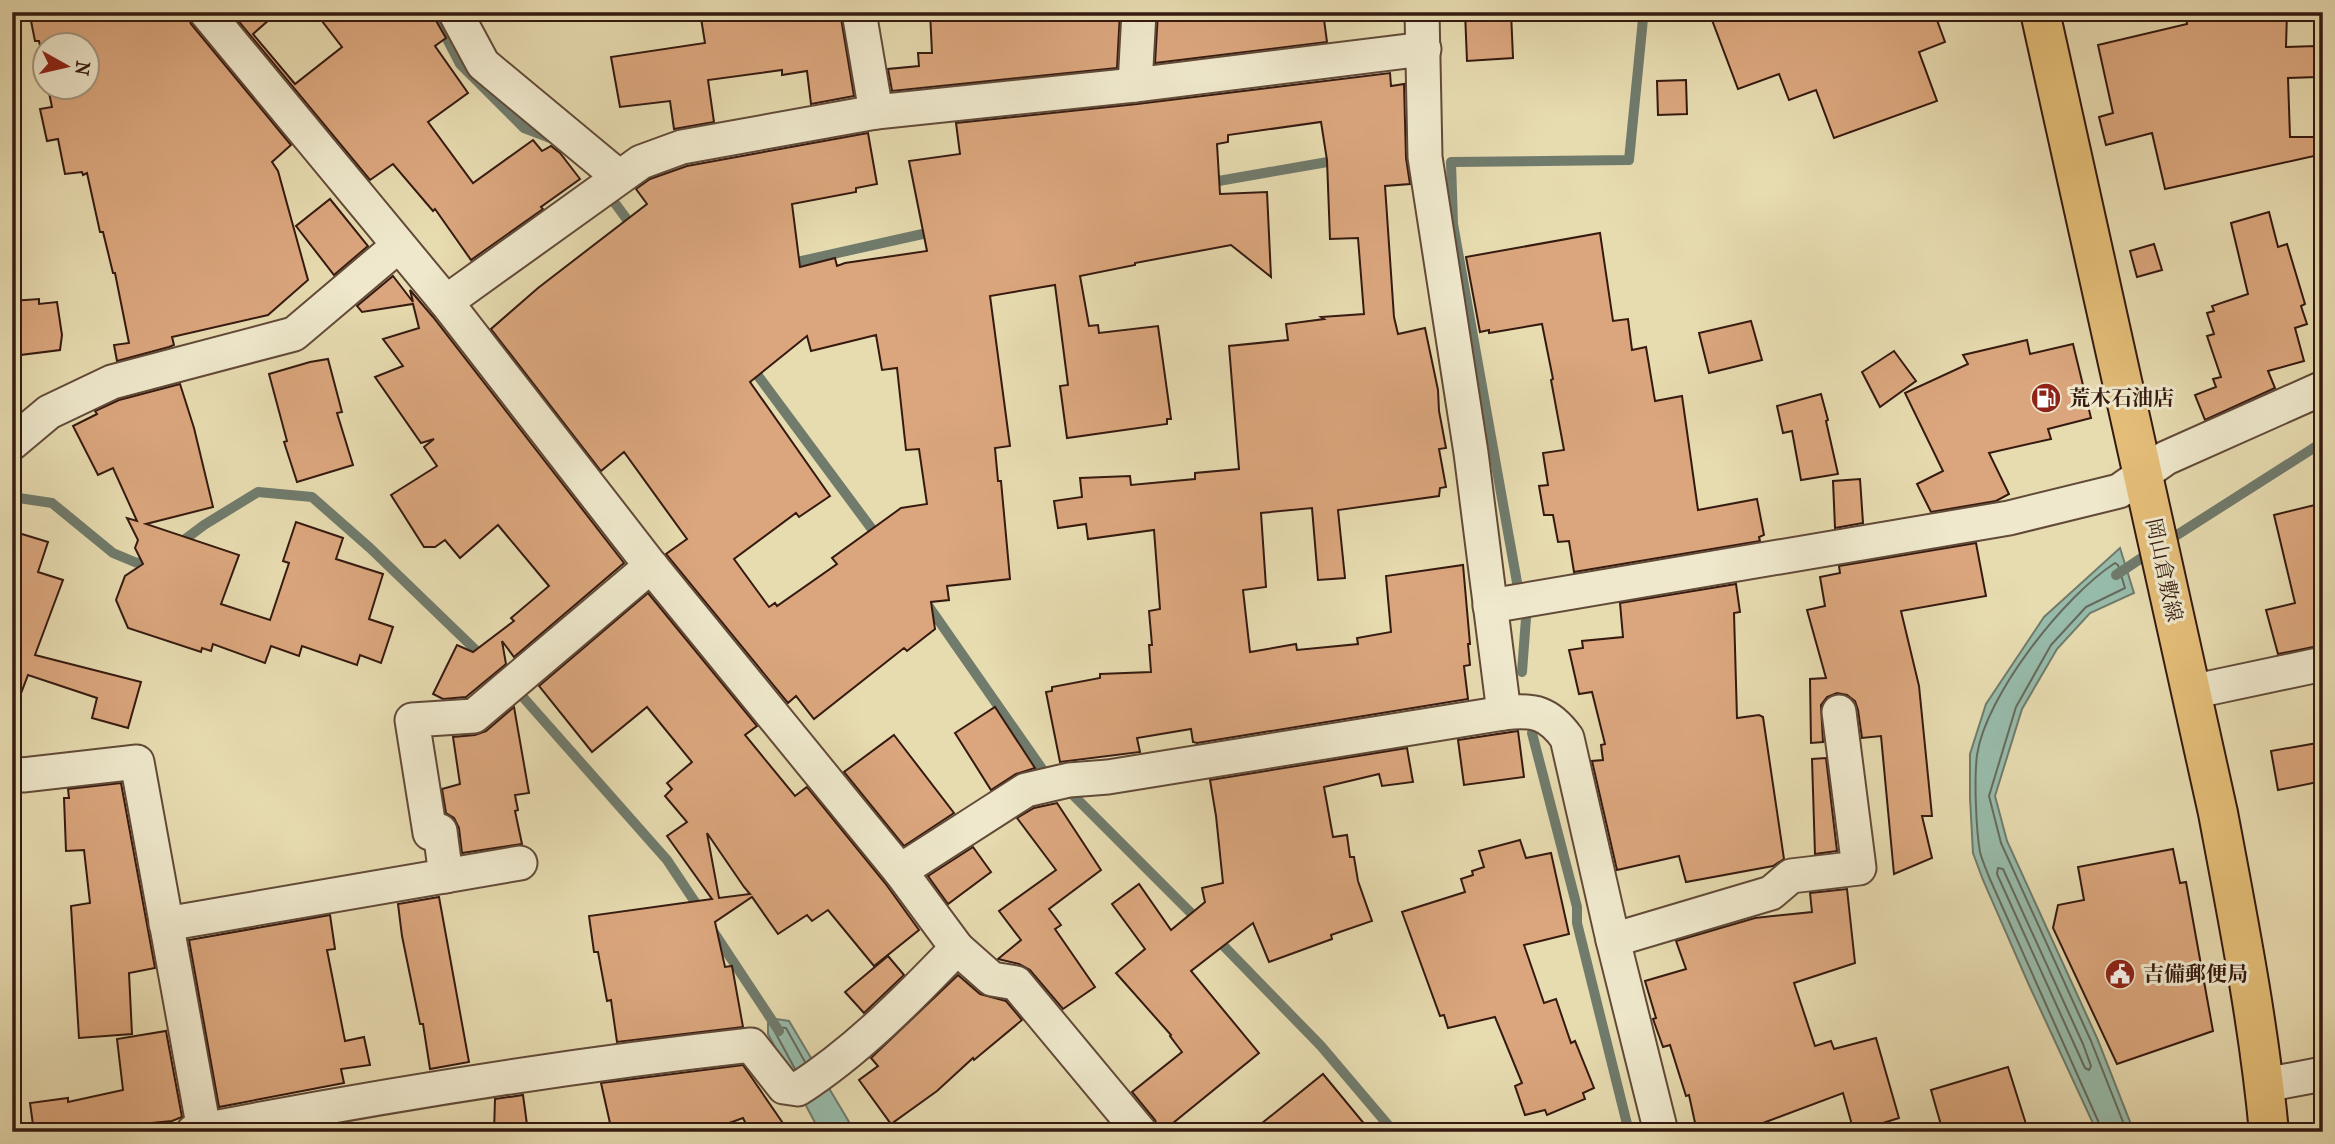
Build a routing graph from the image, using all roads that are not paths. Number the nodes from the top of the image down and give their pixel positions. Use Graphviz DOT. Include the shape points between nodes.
graph roads {
  1 [pos="206,12"];
  2 [pos="456,12"];
  3 [pos="859,12"];
  4 [pos="1139,12"];
  5 [pos="1422,12"];
  6 [pos="2040,12"];
  7 [pos="1424,49"];
  8 [pos="1135,85"];
  9 [pos="876,113"];
  10 [pos="609,184"];
  11 [pos="398,246"];
  12 [pos="446,302"];
  13 [pos="2323,388"];
  14 [pos="12,443"];
  15 [pos="2142,475"];
  16 [pos="651,566"];
  17 [pos="1510,603"];
  18 [pos="2323,664"];
  19 [pos="2190,692"];
  20 [pos="1839,712"];
  21 [pos="1504,713"];
  22 [pos="12,774"];
  23 [pos="520,863"];
  24 [pos="900,872"];
  25 [pos="446,876"];
  26 [pos="166,923"];
  27 [pos="1613,940"];
  28 [pos="957,948"];
  29 [pos="2323,1074"];
  30 [pos="2265,1085"];
  31 [pos="198,1131"];
  32 [pos="1140,1132"];
  33 [pos="1661,1132"];
  34 [pos="2269,1132"];
  1 -- 11 [label="street"];
  2 -- 10 [label="street" via="484,64"];
  3 -- 9 [label="street"];
  4 -- 8 [label="street"];
  5 -- 7 [label="street"];
  6 -- 15 [label="main road, 岡山倉敷線"];
  7 -- 8 [label="street"];
  7 -- 17 [label="street" via="1425,157 1471,453"];
  8 -- 9 [label="street"];
  9 -- 10 [label="street" via="682,147 640,162"];
  10 -- 12 [label="street"];
  11 -- 12 [label="street"];
  11 -- 14 [label="street" via="294,334 112,382 49,412"];
  12 -- 16 [label="street"];
  13 -- 15 [label="street" via="2166,458"];
  15 -- 17 [label="street" via="2119,491 2008,518"];
  15 -- 19 [label="main road, 岡山倉敷線"];
  16 -- 24 [label="street"];
  16 -- 25 [label="street" via="474,716 412,720 430,833 440,831"];
  17 -- 21 [label="street"];
  18 -- 19 [label="street"];
  19 -- 30 [label="main road, 岡山倉敷線" via="2241,933"];
  20 -- 27 [label="street" via="1859,868 1791,876 1772,893"];
  21 -- 24 [label="street" via="1026,790"];
  21 -- 27 [label="street" via="1521,711 1555,720 1567,738"];
  22 -- 26 [label="street" via="137,762"];
  23 -- 25 [label="street"];
  24 -- 28 [label="street"];
  25 -- 26 [label="street"];
  26 -- 31 [label="street"];
  27 -- 33 [label="street"];
  28 -- 31 [label="street" via="910,997 812,1080 784,1087 751,1045 630,1058"];
  28 -- 32 [label="street" via="992,979 1016,983"];
  29 -- 30 [label="street"];
  30 -- 34 [label="main road, 岡山倉敷線"];
}
